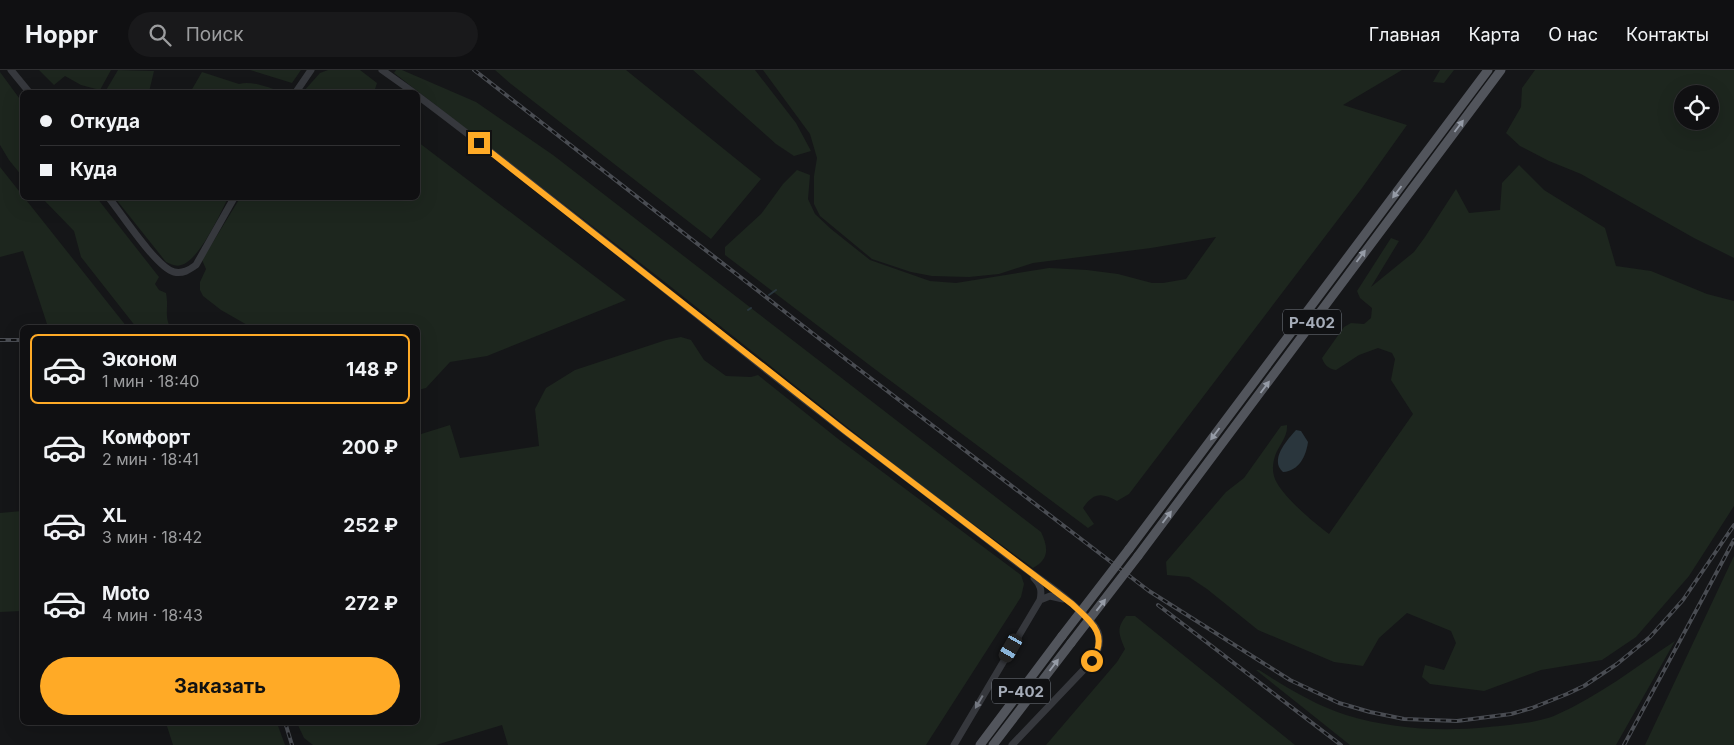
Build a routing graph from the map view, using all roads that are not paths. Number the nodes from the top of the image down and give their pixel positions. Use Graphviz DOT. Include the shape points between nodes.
graph roads {
  1 [pos="11,70"];
  2 [pos="311,70"];
  3 [pos="382,70"];
  4 [pos="1488,70"];
  5 [pos="1500,70"];
  6 [pos="27,90"];
  7 [pos="297,90"];
  8 [pos="409,90"];
  9 [pos="420,98"];
  10 [pos="111,200"];
  11 [pos="233,200"];
  12 [pos="1016,561"];
  13 [pos="1040,600"];
  14 [pos="1072,604"];
  15 [pos="954,745"];
  16 [pos="980,745"];
  17 [pos="993,745"];
  18 [pos="1012,745"];
  1 -- 6 [label="street"];
  2 -- 7 [label="street"];
  3 -- 8 [label="street"];
  4 -- 16 [label="main road, Р-402, one-way, bridge"];
  17 -- 5 [label="main road, Р-402, one-way, bridge"];
  9 -- 12 [label="street"];
  10 -- 11 [label="street" via="157,261 179,272 196,265"];
  12 -- 13 [label="street" via="1039,584"];
  12 -- 14 [label="street"];
  13 -- 14 [label="street" via="1054,596"];
  13 -- 15 [label="street, one-way"];
  14 -- 18 [label="street" via="1098,633 1097,654"];
}
